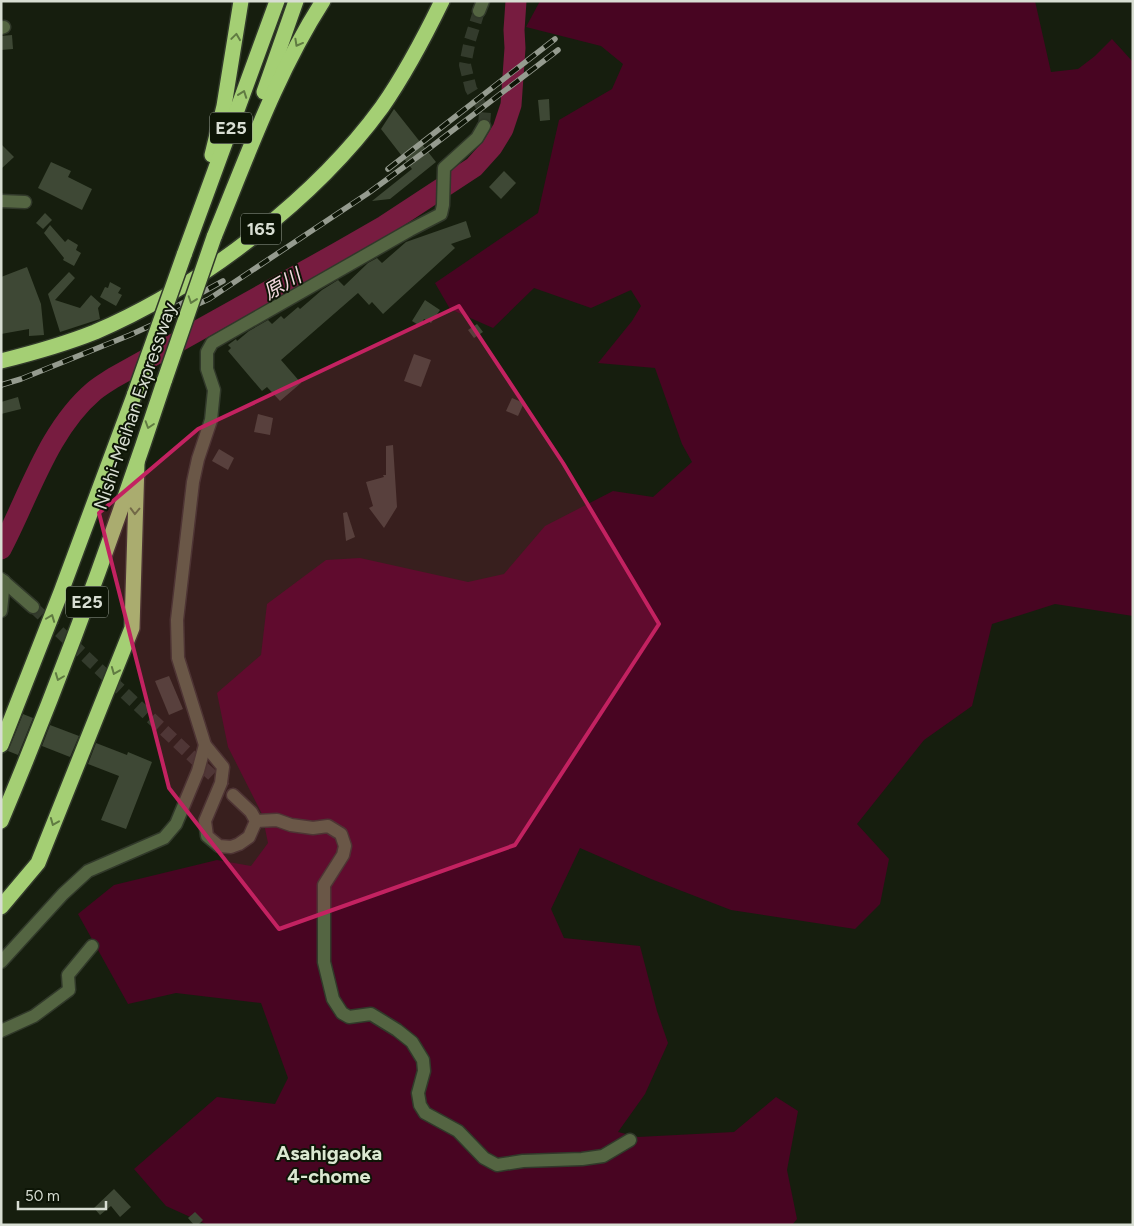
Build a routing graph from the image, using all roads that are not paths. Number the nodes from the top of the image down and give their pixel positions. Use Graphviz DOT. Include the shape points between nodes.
graph roads {
  1 [pos="241,1"];
  2 [pos="277,1"];
  3 [pos="296,1"];
  4 [pos="323,1"];
  5 [pos="442,1"];
  6 [pos="484,126"];
  7 [pos="1,202"];
  8 [pos="25,202"];
  9 [pos="214,237"];
  10 [pos="184,255"];
  11 [pos="1,361"];
  12 [pos="137,463"];
  13 [pos="2,580"];
  14 [pos="33,607"];
  15 [pos="1,611"];
  16 [pos="1,745"];
  17 [pos="205,745"];
  18 [pos="233,795"];
  19 [pos="1,821"];
  20 [pos="256,821"];
  21 [pos="1,907"];
  22 [pos="92,946"];
  23 [pos="1,962"];
  24 [pos="1,1031"];
  25 [pos="630,1140"];
  10 -- 1 [label="highway, one-way" via="224,106"];
  10 -- 2 [label="highway, Nishi-Meihan Expressway / E25, one-way"];
  3 -- 9 [label="highway, Nishi-Meihan Expressway / E25"];
  4 -- 9 [label="highway, one-way" via="274,91"];
  5 -- 11 [label="highway, 165" via="401,78 365,128 330,169 271,221 227,256 150,305 94,332"];
  6 -- 17 [label="street" via="477,138 444,168 441,214 212,343 207,352 207,369 214,390 211,420 193,482 177,620 178,658"];
  7 -- 8 [label="street"];
  9 -- 12 [label="highway, Nishi-Meihan Expressway / E25, one-way, bridge"];
  16 -- 10 [label="highway, Nishi-Meihan Expressway / E25, one-way, bridge" via="61,592"];
  12 -- 19 [label="highway, Nishi-Meihan Expressway / E25, one-way" via="38,733"];
  12 -- 21 [label="highway, one-way" via="132,628 38,863"];
  13 -- 14 [label="street"];
  13 -- 15 [label="street"];
  17 -- 20 [label="street" via="223,767 221,783 205,821 208,836 219,846 231,847 249,837"];
  17 -- 23 [label="street" via="176,824 164,838 88,871"];
  18 -- 20 [label="street"];
  20 -- 25 [label="street" via="277,820 313,828 328,826 341,834 346,846 343,856 324,884 324,962 333,999 342,1013 349,1017 371,1014 412,1042 423,1060 424,1071 418,1092 425,1113 458,1131 484,1158 497,1165 603,1156"];
  22 -- 24 [label="street" via="68,975 69,990 34,1016"];
}
